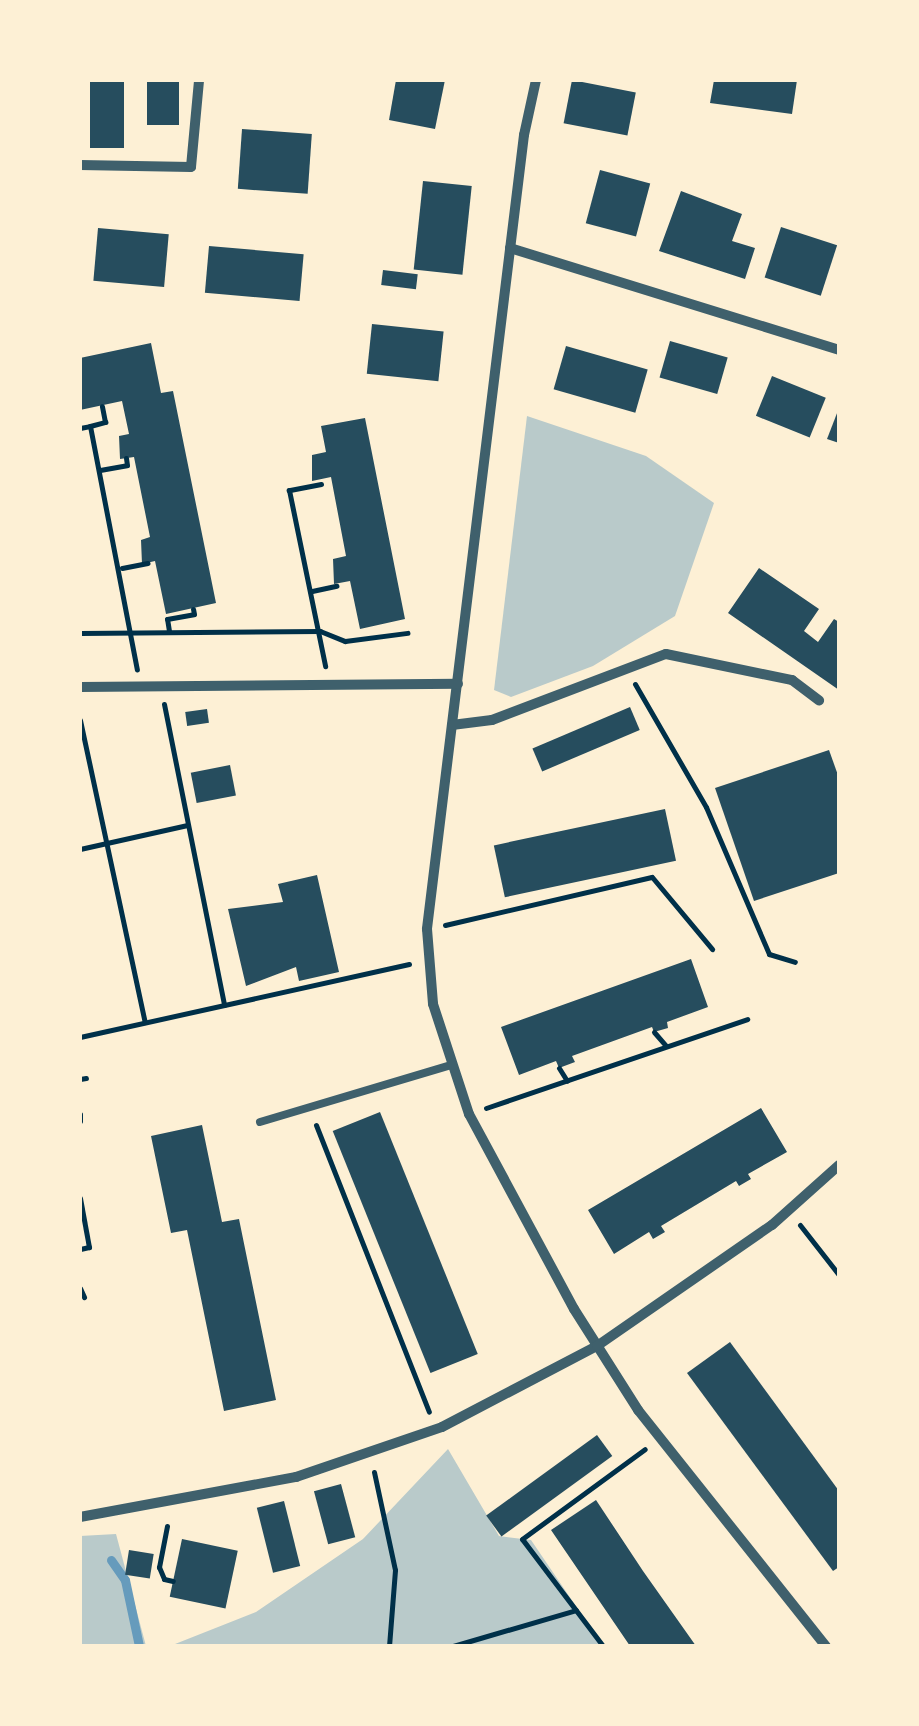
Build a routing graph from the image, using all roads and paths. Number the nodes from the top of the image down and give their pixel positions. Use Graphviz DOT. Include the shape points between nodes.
graph roads {
  1 [pos="199,80"];
  2 [pos="536,80"];
  3 [pos="80,165"];
  4 [pos="510,248"];
  5 [pos="839,350"];
  6 [pos="102,406"];
  7 [pos="90,426"];
  8 [pos="80,428"];
  9 [pos="126,458"];
  10 [pos="100,470"];
  11 [pos="321,484"];
  12 [pos="148,563"];
  13 [pos="120,569"];
  14 [pos="336,586"];
  15 [pos="312,591"];
  16 [pos="193,609"];
  17 [pos="133,631"];
  18 [pos="169,631"];
  19 [pos="320,631"];
  20 [pos="80,633"];
  21 [pos="407,633"];
  22 [pos="626,668"];
  23 [pos="458,684"];
  24 [pos="327,685"];
  25 [pos="139,686"];
  26 [pos="161,686"];
  27 [pos="80,687"];
  28 [pos="820,700"];
  29 [pos="80,720"];
  30 [pos="452,725"];
  31 [pos="187,825"];
  32 [pos="105,840"];
  33 [pos="80,849"];
  34 [pos="427,930"];
  35 [pos="712,949"];
  36 [pos="426,960"];
  37 [pos="794,962"];
  38 [pos="224,1005"];
  39 [pos="747,1018"];
  40 [pos="145,1022"];
  41 [pos="654,1032"];
  42 [pos="80,1037"];
  43 [pos="666,1046"];
  44 [pos="451,1064"];
  45 [pos="559,1068"];
  46 [pos="566,1081"];
  47 [pos="310,1108"];
  48 [pos="469,1114"];
  49 [pos="260,1122"];
  50 [pos="839,1165"];
  51 [pos="80,1198"];
  52 [pos="788,1211"];
  53 [pos="80,1249"];
  54 [pos="839,1275"];
  55 [pos="80,1288"];
  56 [pos="84,1296"];
  57 [pos="598,1346"];
  58 [pos="424,1399"];
  59 [pos="660,1438"];
  60 [pos="368,1454"];
  61 [pos="80,1518"];
  62 [pos="166,1526"];
  63 [pos="173,1581"];
  64 [pos="576,1610"];
  65 [pos="389,1646"];
  66 [pos="453,1646"];
  67 [pos="603,1646"];
  68 [pos="826,1646"];
  1 -- 3 [label="street" via="191,167"];
  2 -- 4 [label="street"];
  4 -- 5 [label="street"];
  4 -- 23 [label="street"];
  6 -- 7 [label="path" via="105,422"];
  7 -- 8 [label="path"];
  7 -- 10 [label="path"];
  9 -- 10 [label="path" via="127,465"];
  10 -- 13 [label="path"];
  11 -- 15 [label="path" via="289,490"];
  12 -- 13 [label="path"];
  13 -- 17 [label="path"];
  14 -- 15 [label="path"];
  15 -- 19 [label="path"];
  16 -- 18 [label="path" via="194,614 167,619"];
  17 -- 18 [label="path"];
  17 -- 20 [label="path"];
  17 -- 25 [label="path"];
  18 -- 19 [label="path"];
  19 -- 21 [label="path" via="345,641"];
  19 -- 24 [label="path"];
  22 -- 28 [label="street" via="666,654 792,680"];
  22 -- 30 [label="street" via="492,720"];
  22 -- 37 [label="path" via="706,807 769,954"];
  23 -- 24 [label="street"];
  23 -- 30 [label="street"];
  24 -- 26 [label="street"];
  25 -- 26 [label="street"];
  25 -- 27 [label="street"];
  26 -- 31 [label="path"];
  29 -- 32 [label="path"];
  30 -- 34 [label="street"];
  31 -- 32 [label="path"];
  31 -- 38 [label="path"];
  32 -- 33 [label="path"];
  32 -- 40 [label="path"];
  34 -- 35 [label="path" via="652,878"];
  34 -- 36 [label="street"];
  36 -- 38 [label="path"];
  36 -- 44 [label="street"];
  38 -- 40 [label="path"];
  39 -- 43 [label="path"];
  40 -- 42 [label="path"];
  41 -- 43 [label="path"];
  43 -- 46 [label="path"];
  44 -- 47 [label="lane"];
  44 -- 48 [label="street"];
  45 -- 46 [label="path"];
  46 -- 48 [label="path"];
  47 -- 49 [label="lane"];
  47 -- 58 [label="path"];
  48 -- 57 [label="street"];
  50 -- 52 [label="street"];
  51 -- 53 [label="path" via="88,1247"];
  52 -- 54 [label="path"];
  52 -- 57 [label="street"];
  55 -- 56 [label="path"];
  57 -- 59 [label="street"];
  57 -- 60 [label="street" via="442,1427"];
  59 -- 64 [label="path" via="522,1538"];
  59 -- 68 [label="street"];
  60 -- 61 [label="street" via="296,1476"];
  60 -- 65 [label="path" via="395,1570"];
  62 -- 63 [label="path" via="159,1567"];
  64 -- 66 [label="path"];
  64 -- 67 [label="path"];
}
